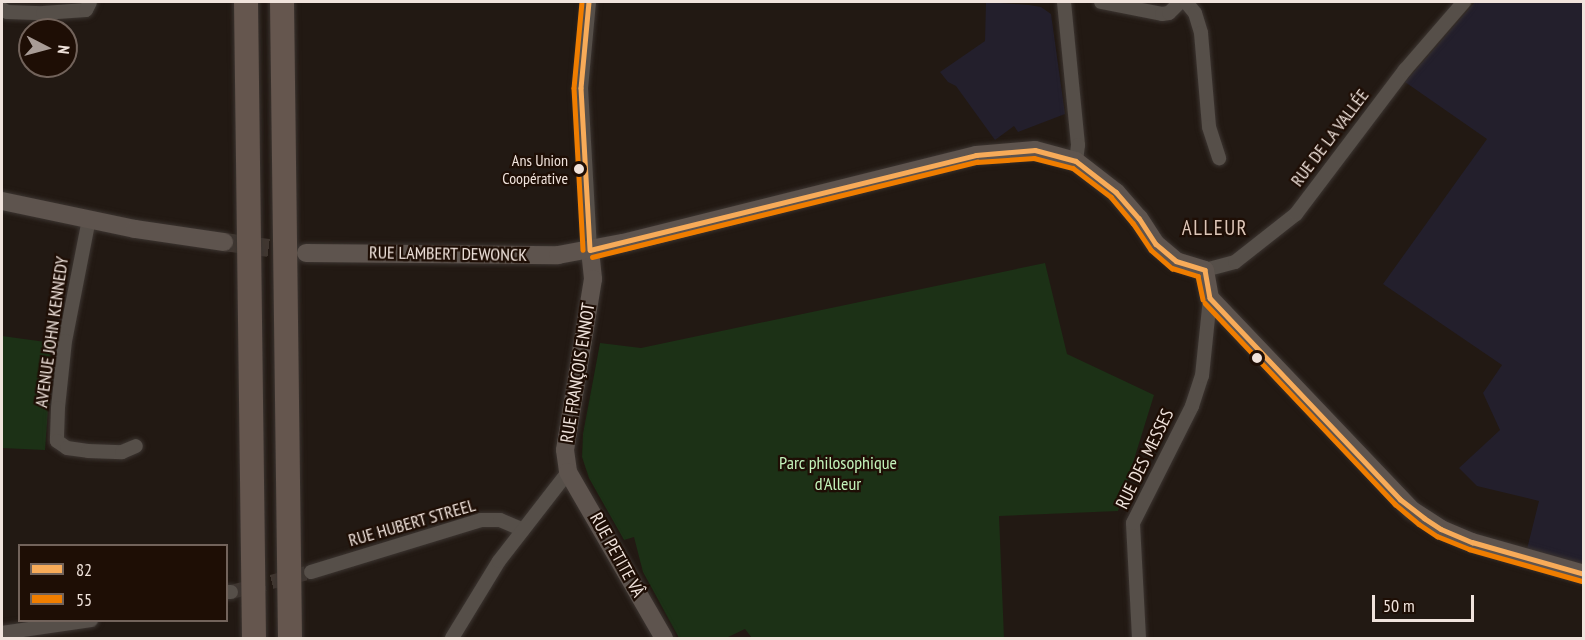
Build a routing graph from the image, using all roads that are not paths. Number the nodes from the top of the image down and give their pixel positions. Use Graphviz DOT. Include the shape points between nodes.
graph roads {
  1 [pos="90,2"];
  2 [pos="246,2"];
  3 [pos="282,2"];
  4 [pos="589,2"];
  5 [pos="1064,2"];
  6 [pos="1101,2"];
  7 [pos="1180,2"];
  8 [pos="1186,2"];
  9 [pos="1464,2"];
  10 [pos="2,9"];
  11 [pos="1220,158"];
  12 [pos="1076,161"];
  13 [pos="2,201"];
  14 [pos="89,219"];
  15 [pos="224,242"];
  16 [pos="590,250"];
  17 [pos="306,253"];
  18 [pos="1206,270"];
  19 [pos="1210,298"];
  20 [pos="136,446"];
  21 [pos="568,472"];
  22 [pos="523,530"];
  23 [pos="311,572"];
  24 [pos="1584,574"];
  25 [pos="84,622"];
  26 [pos="2,633"];
  27 [pos="254,639"];
  28 [pos="290,639"];
  29 [pos="452,639"];
  30 [pos="664,639"];
  31 [pos="1139,639"];
  1 -- 10 [label="street" via="86,10 43,13"];
  2 -- 27 [label="highway"];
  3 -- 28 [label="highway"];
  4 -- 16 [label="street" via="581,88"];
  5 -- 12 [label="street" via="1078,145"];
  6 -- 7 [label="street" via="1162,14 1169,13"];
  8 -- 11 [label="street" via="1199,23 1209,127"];
  9 -- 18 [label="street, RUE DE LA VALLÉE" via="1405,70 1296,214 1235,262"];
  12 -- 16 [label="street, RUE LAMBERT DEWONCK" via="1035,150 976,155"];
  12 -- 18 [label="street" via="1116,192 1156,244 1176,261"];
  13 -- 14 [label="street"];
  14 -- 15 [label="street"];
  14 -- 20 [label="street, AVENUE JOHN KENNEDY" via="65,341 57,441 67,448 88,451 122,452"];
  16 -- 17 [label="street, RUE LAMBERT DEWONCK" via="558,255"];
  16 -- 21 [label="street, RUE FRANÇOIS ENNOT" via="593,279 565,450"];
  18 -- 19 [label="street"];
  19 -- 24 [label="street" via="1400,499 1424,518 1472,542"];
  19 -- 31 [label="street, RUE DES MESSES" via="1202,376 1192,406 1133,523"];
  21 -- 22 [label="street"];
  21 -- 30 [label="street, RUE PETITE VÂ"];
  22 -- 23 [label="street, RUE HUBERT STREEL" via="500,520 482,520"];
  22 -- 29 [label="street" via="499,561"];
  25 -- 26 [label="street"];
}
